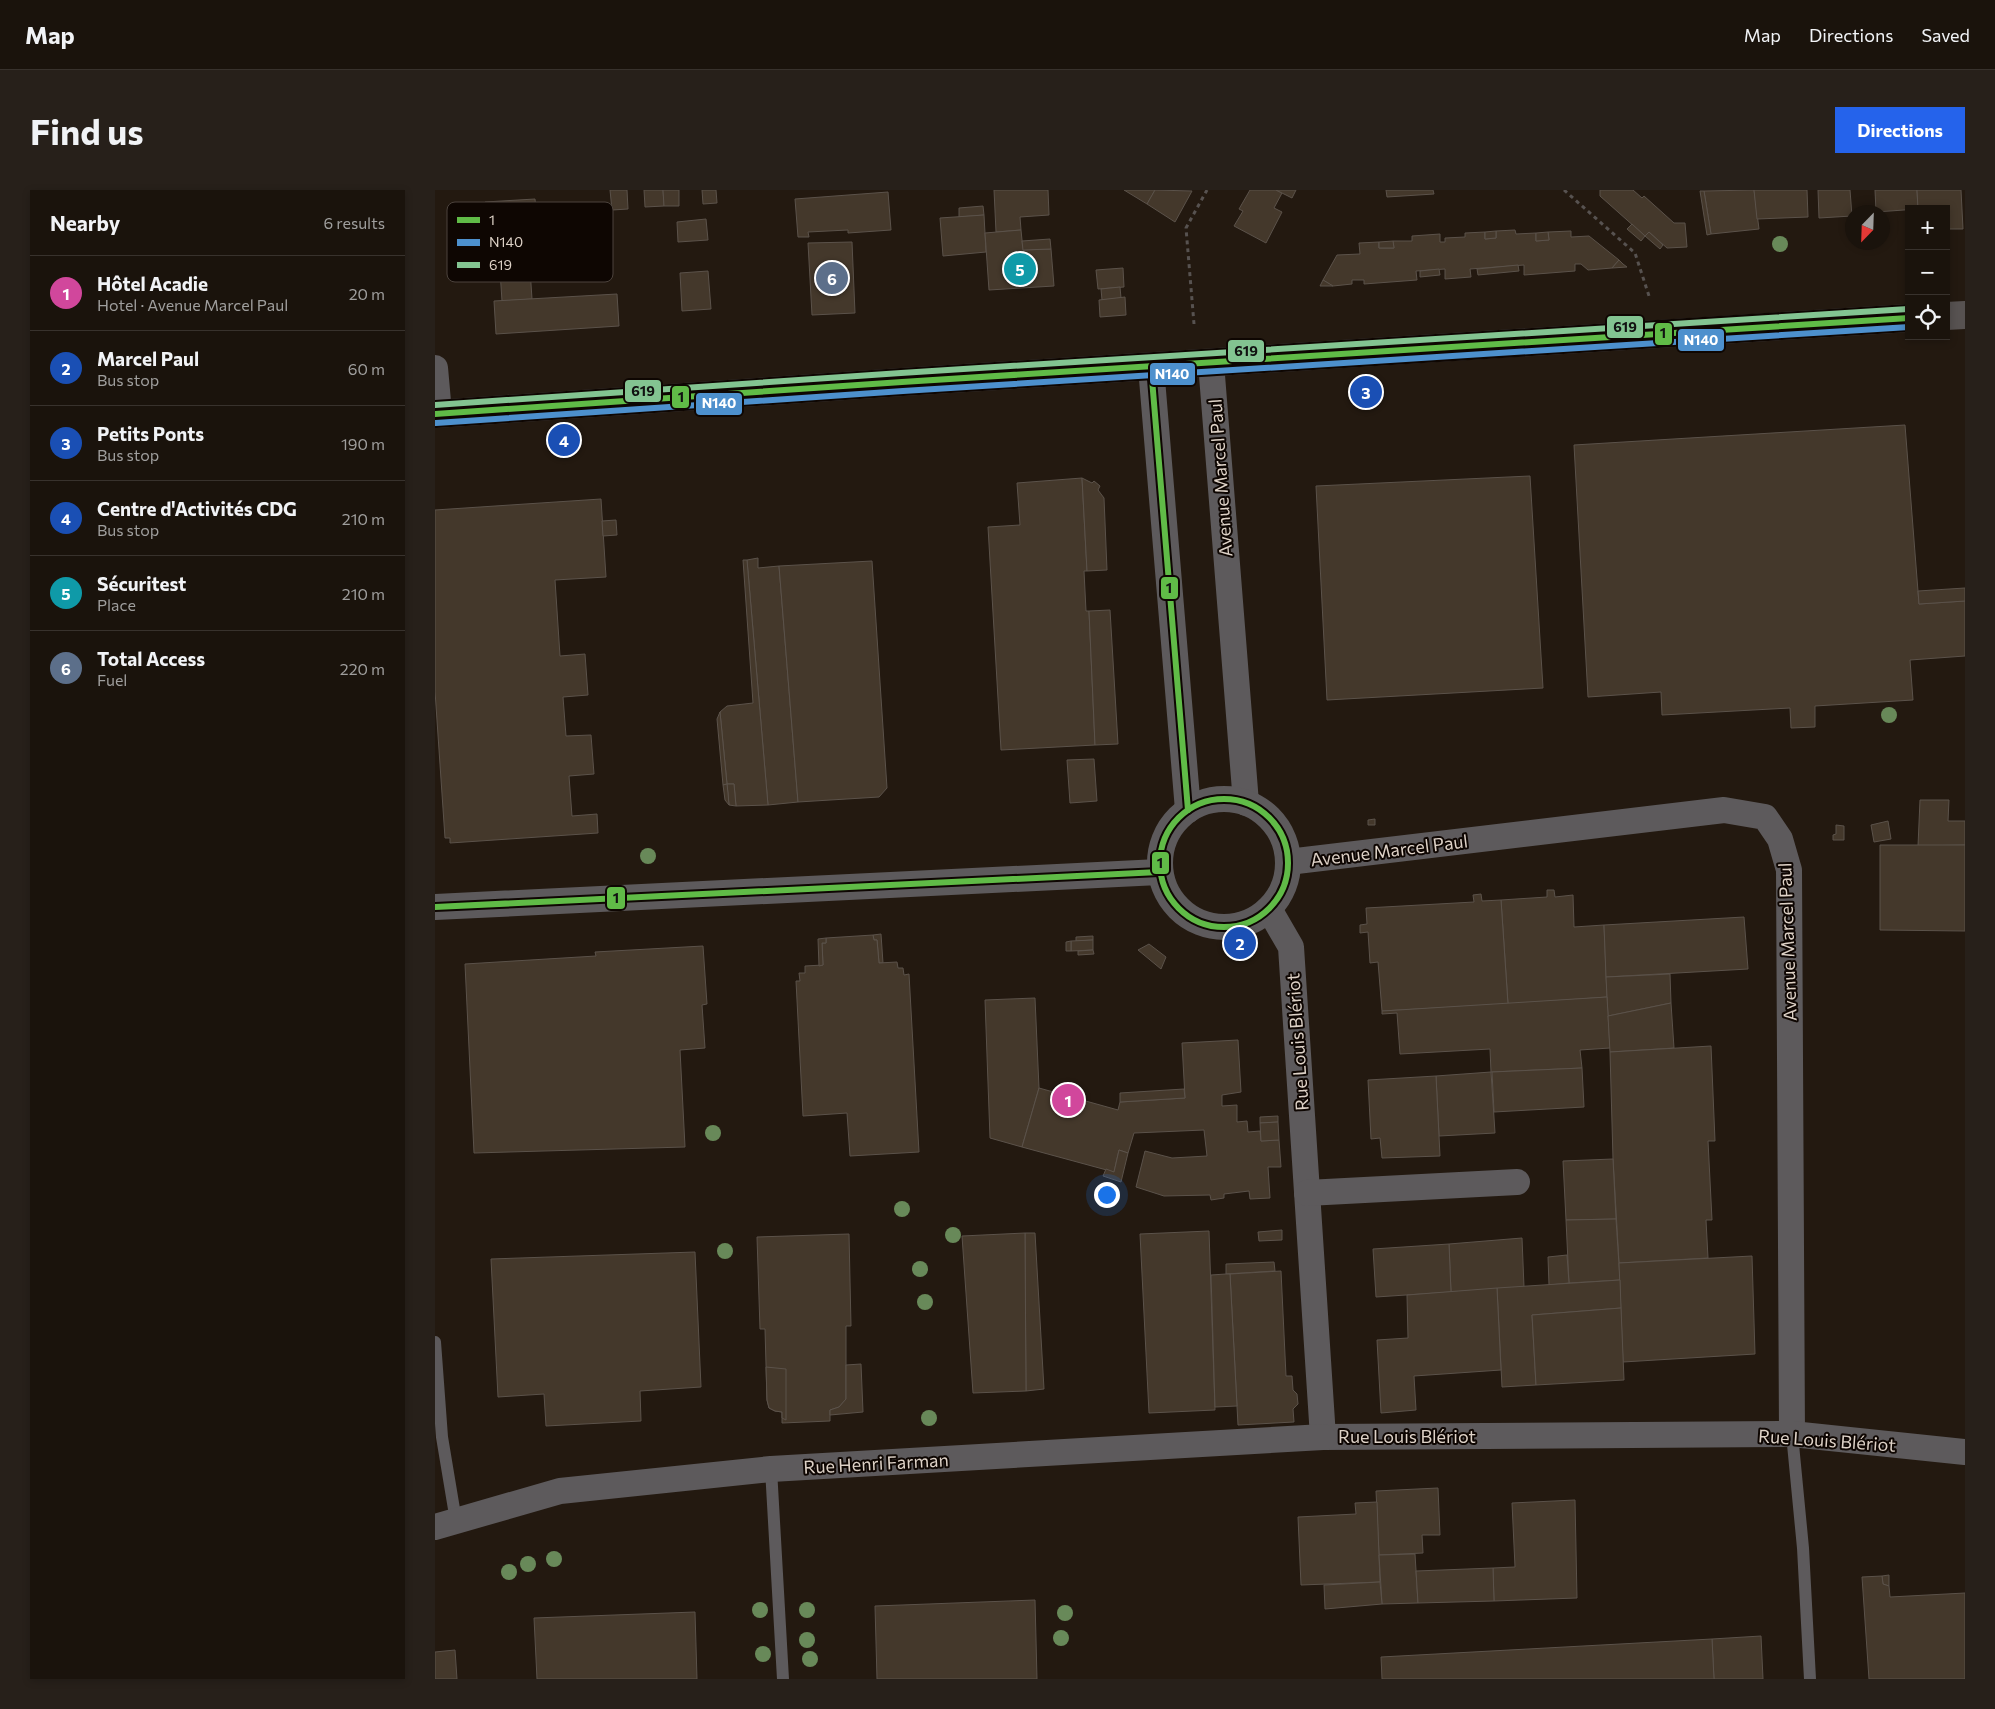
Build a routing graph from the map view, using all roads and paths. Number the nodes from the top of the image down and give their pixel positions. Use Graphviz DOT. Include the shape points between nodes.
graph roads {
  1 [pos="1207,190"];
  2 [pos="1564,190"];
  3 [pos="1650,299"];
  4 [pos="1965,314"];
  5 [pos="1950,316"];
  6 [pos="1905,318"];
  7 [pos="1194,324"];
  8 [pos="1211,363"];
  9 [pos="1151,367"];
  10 [pos="435,368"];
  11 [pos="437,414"];
  12 [pos="1246,802"];
  13 [pos="1188,810"];
  14 [pos="1288,862"];
  15 [pos="1159,872"];
  16 [pos="435,907"];
  17 [pos="1269,909"];
  18 [pos="1517,1182"];
  19 [pos="1307,1193"];
  20 [pos="435,1342"];
  21 [pos="1792,1434"];
  22 [pos="1323,1437"];
  23 [pos="1965,1452"];
  24 [pos="441,1468"];
  25 [pos="771,1469"];
  26 [pos="446,1524"];
  27 [pos="783,1679"];
  28 [pos="1810,1679"];
  1 -- 7 [label="path" via="1186,228"];
  2 -- 3 [label="path" via="1635,252"];
  4 -- 5 [label="main road"];
  6 -- 8 [label="main road"];
  8 -- 9 [label="main road"];
  8 -- 12 [label="street, Avenue Marcel Paul"];
  9 -- 11 [label="main road"];
  9 -- 13 [label="street"];
  10 -- 11 [label="street"];
  12 -- 13 [label="street, Avenue Marcel Paul" via="1213,800"];
  12 -- 14 [label="street, Avenue Marcel Paul" via="1265,814 1277,827 1286,847"];
  13 -- 15 [label="street, Avenue Marcel Paul" via="1172,824 1162,844"];
  14 -- 17 [label="street, Avenue Marcel Paul" via="1284,887"];
  14 -- 21 [label="street, Avenue Marcel Paul" via="1724,810 1765,817 1781,840 1789,870"];
  15 -- 16 [label="street"];
  15 -- 17 [label="street, Avenue Marcel Paul" via="1163,888 1175,907 1203,925 1235,927 1251,922"];
  17 -- 19 [label="street, Rue Louis Blériot" via="1291,947"];
  18 -- 19 [label="street"];
  19 -- 22 [label="street, Rue Louis Blériot"];
  20 -- 24 [label="lane"];
  21 -- 22 [label="street, Rue Louis Blériot"];
  21 -- 23 [label="street, Rue Louis Blériot"];
  21 -- 28 [label="lane" via="1803,1548"];
  22 -- 25 [label="street, Rue Henri Farman"];
  24 -- 26 [label="lane"];
  25 -- 26 [label="street, Rue Henri Farman" via="560,1491"];
  25 -- 27 [label="lane"];
}
